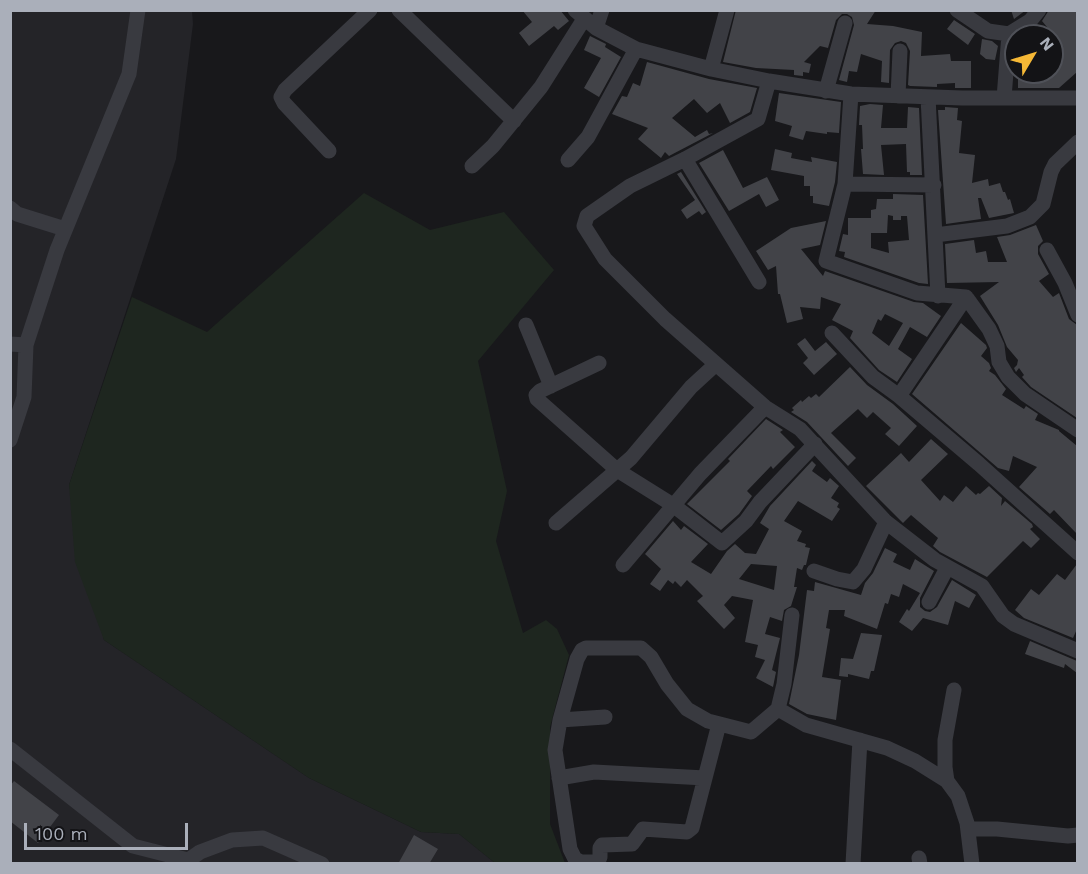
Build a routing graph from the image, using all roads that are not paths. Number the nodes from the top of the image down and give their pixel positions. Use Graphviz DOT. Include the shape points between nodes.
graph roads {
  1 [pos="138,10"];
  2 [pos="370,10"];
  3 [pos="399,10"];
  4 [pos="602,10"];
  5 [pos="727,10"];
  6 [pos="957,10"];
  7 [pos="1039,10"];
  8 [pos="585,19"];
  9 [pos="845,23"];
  10 [pos="1025,24"];
  11 [pos="1004,33"];
  12 [pos="636,49"];
  13 [pos="900,51"];
  14 [pos="711,69"];
  15 [pos="769,81"];
  16 [pos="1005,84"];
  17 [pos="826,91"];
  18 [pos="851,94"];
  19 [pos="898,96"];
  20 [pos="928,97"];
  21 [pos="1004,98"];
  22 [pos="1077,98"];
  23 [pos="514,121"];
  24 [pos="1077,142"];
  25 [pos="329,151"];
  26 [pos="685,159"];
  27 [pos="568,160"];
  28 [pos="472,166"];
  29 [pos="845,184"];
  30 [pos="934,185"];
  31 [pos="10,208"];
  32 [pos="65,229"];
  33 [pos="935,235"];
  34 [pos="1047,250"];
  35 [pos="759,282"];
  36 [pos="938,296"];
  37 [pos="966,297"];
  38 [pos="1077,315"];
  39 [pos="526,325"];
  40 [pos="832,333"];
  41 [pos="10,344"];
  42 [pos="26,345"];
  43 [pos="599,363"];
  44 [pos="716,364"];
  45 [pos="550,386"];
  46 [pos="899,396"];
  47 [pos="765,407"];
  48 [pos="1077,430"];
  49 [pos="10,440"];
  50 [pos="815,444"];
  51 [pos="617,470"];
  52 [pos="674,505"];
  53 [pos="886,522"];
  54 [pos="556,523"];
  55 [pos="1077,553"];
  56 [pos="623,564"];
  57 [pos="948,568"];
  58 [pos="814,571"];
  59 [pos="929,602"];
  60 [pos="792,615"];
  61 [pos="1076,647"];
  62 [pos="954,690"];
  63 [pos="778,709"];
  64 [pos="605,717"];
  65 [pos="560,720"];
  66 [pos="719,724"];
  67 [pos="860,740"];
  68 [pos="10,749"];
  69 [pos="559,778"];
  70 [pos="705,778"];
  71 [pos="947,781"];
  72 [pos="968,829"];
  73 [pos="1077,835"];
  74 [pos="186,862"];
  75 [pos="322,864"];
  76 [pos="853,864"];
  77 [pos="972,864"];
  1 -- 32 [label="street" via="129,74"];
  2 -- 25 [label="street" via="281,97"];
  3 -- 23 [label="street"];
  4 -- 8 [label="street"];
  5 -- 14 [label="street"];
  6 -- 11 [label="street" via="988,31"];
  7 -- 10 [label="street"];
  8 -- 12 [label="street"];
  8 -- 23 [label="street"];
  9 -- 17 [label="street"];
  12 -- 14 [label="street"];
  12 -- 27 [label="street" via="588,137"];
  13 -- 19 [label="street"];
  14 -- 15 [label="street"];
  15 -- 17 [label="street"];
  15 -- 26 [label="street" via="758,118"];
  16 -- 21 [label="street"];
  17 -- 18 [label="street"];
  18 -- 19 [label="street"];
  18 -- 29 [label="street"];
  19 -- 20 [label="street"];
  20 -- 21 [label="street"];
  20 -- 30 [label="street"];
  21 -- 22 [label="street"];
  23 -- 28 [label="street"];
  24 -- 33 [label="street" via="1055,164 1043,204 1030,217 1007,226"];
  26 -- 35 [label="street"];
  26 -- 44 [label="street" via="630,186 586,216 584,226 605,259"];
  29 -- 30 [label="street"];
  29 -- 36 [label="street" via="826,261 917,293"];
  30 -- 33 [label="street"];
  31 -- 32 [label="street" via="17,214"];
  32 -- 42 [label="street"];
  33 -- 36 [label="street"];
  34 -- 38 [label="street"];
  36 -- 37 [label="street"];
  37 -- 46 [label="street"];
  37 -- 48 [label="street" via="989,329 1008,377 1025,394"];
  39 -- 45 [label="street"];
  40 -- 46 [label="street" via="873,377"];
  41 -- 42 [label="street"];
  42 -- 49 [label="street" via="24,397"];
  43 -- 45 [label="street"];
  44 -- 47 [label="street"];
  44 -- 51 [label="street"];
  45 -- 51 [label="street" via="536,394 537,399"];
  46 -- 55 [label="street"];
  47 -- 50 [label="street" via="800,429"];
  47 -- 52 [label="street"];
  50 -- 52 [label="street" via="722,543"];
  50 -- 53 [label="street"];
  51 -- 52 [label="street"];
  51 -- 54 [label="street"];
  52 -- 56 [label="street"];
  53 -- 57 [label="street"];
  53 -- 58 [label="street" via="864,569 853,582"];
  57 -- 59 [label="street"];
  57 -- 61 [label="street" via="982,586 1003,616 1014,624"];
  60 -- 63 [label="street"];
  62 -- 71 [label="street" via="945,740"];
  63 -- 66 [label="street" via="751,732"];
  63 -- 67 [label="street" via="806,725"];
  64 -- 65 [label="street"];
  65 -- 66 [label="street" via="582,650 641,648 687,709"];
  65 -- 69 [label="street" via="555,750"];
  66 -- 70 [label="street"];
  67 -- 71 [label="street" via="915,761"];
  67 -- 76 [label="street"];
  68 -- 74 [label="street" via="133,846"];
  69 -- 70 [label="street" via="594,772"];
  69 -- 70 [label="street" via="572,855 581,862 598,862 602,845 632,844 644,829 687,832 694,824"];
  71 -- 72 [label="street" via="958,796"];
  72 -- 73 [label="street"];
  72 -- 77 [label="street"];
  74 -- 75 [label="street" via="232,840 263,838"];
}
